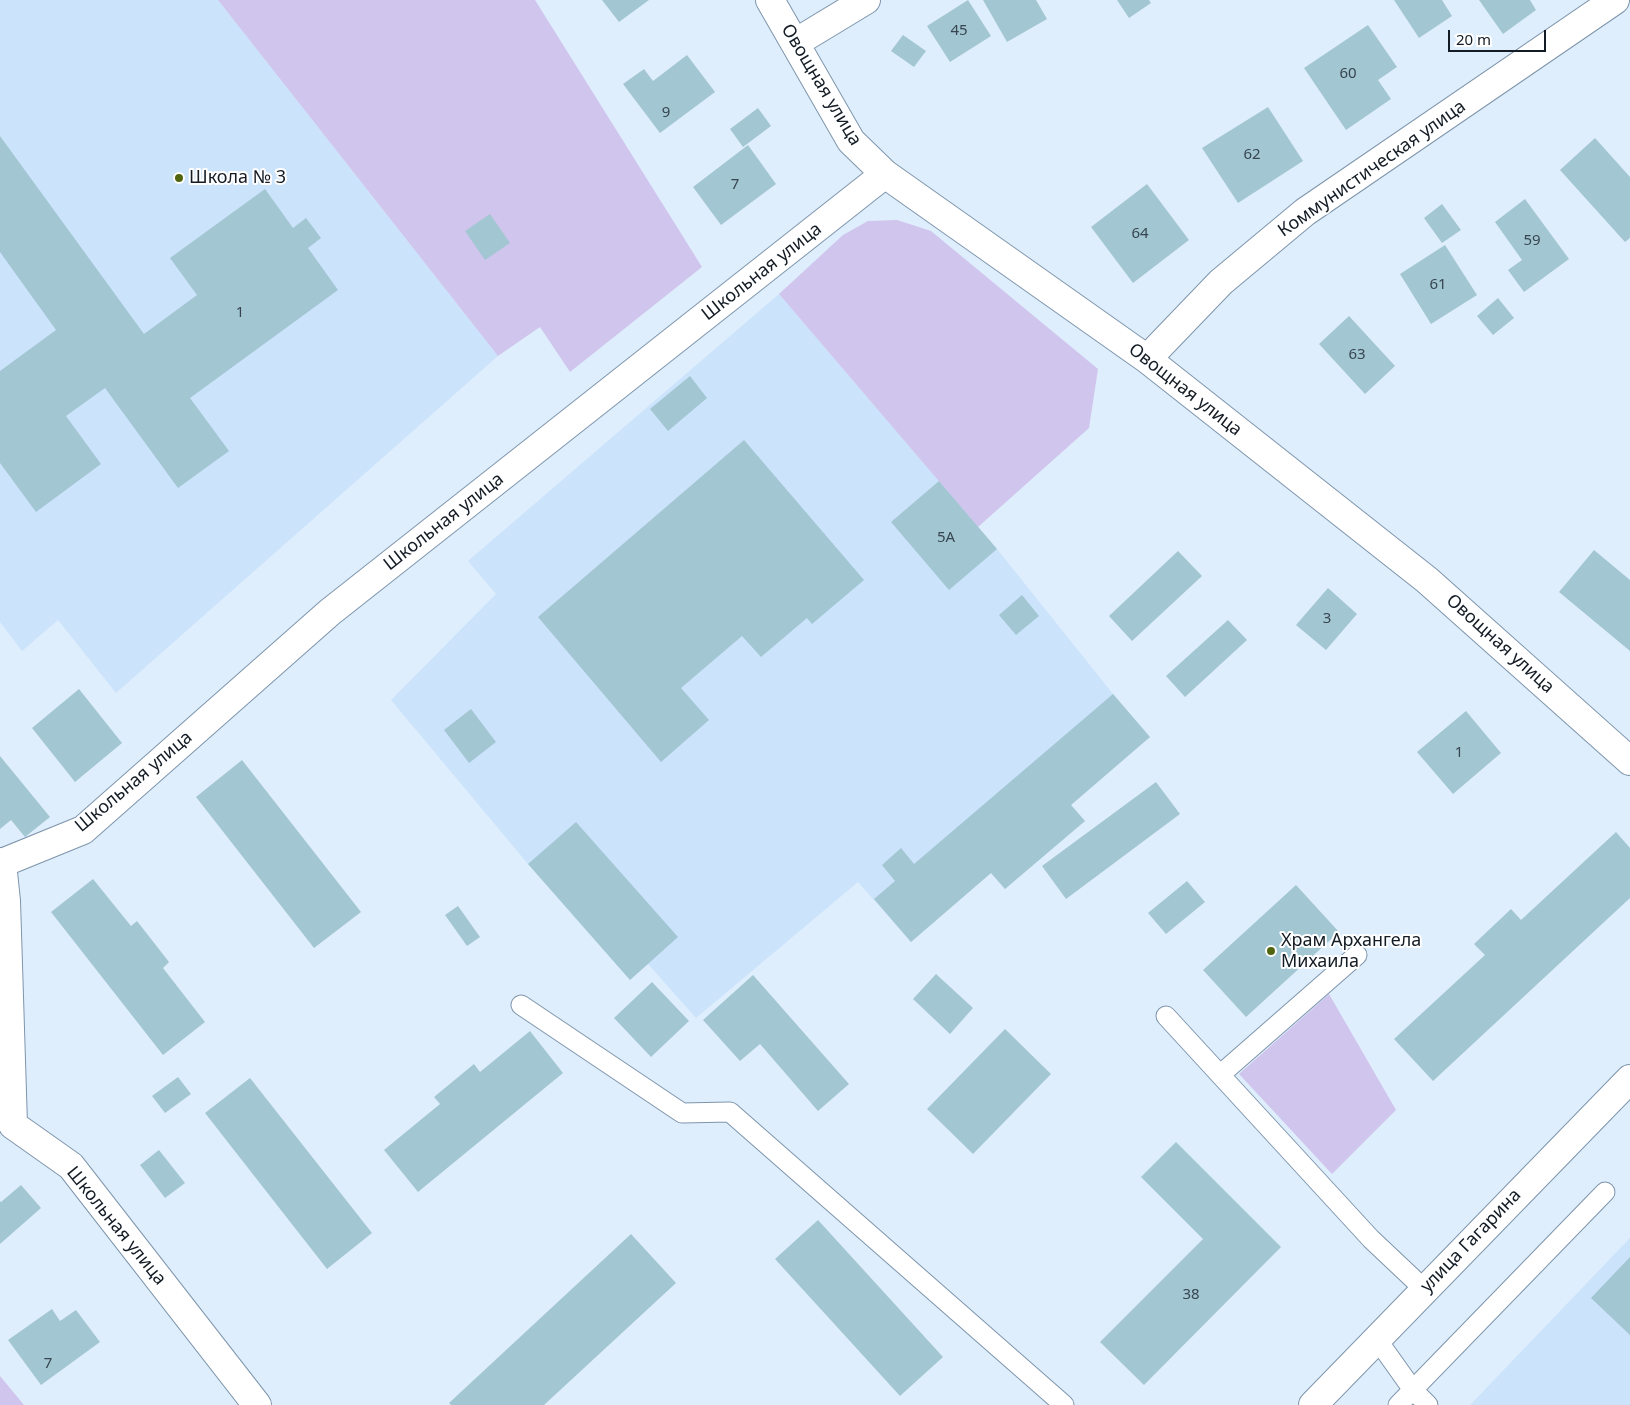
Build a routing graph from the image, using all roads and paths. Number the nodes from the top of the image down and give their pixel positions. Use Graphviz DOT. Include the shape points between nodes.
graph roads {
  1 [pos="770,0"];
  2 [pos="866,0"];
  3 [pos="1615,0"];
  4 [pos="795,44"];
  5 [pos="885,174"];
  6 [pos="1147,359"];
  7 [pos="1630,761"];
  8 [pos="1,863"];
  9 [pos="1357,955"];
  10 [pos="521,1006"];
  11 [pos="1166,1016"];
  12 [pos="1220,1074"];
  13 [pos="1630,1079"];
  14 [pos="1605,1192"];
  15 [pos="1424,1289"];
  16 [pos="1376,1338"];
  17 [pos="1414,1390"];
  18 [pos="257,1405"];
  19 [pos="1064,1405"];
  20 [pos="1312,1405"];
  21 [pos="1398,1405"];
  22 [pos="1428,1405"];
  1 -- 4 [label="street, Овощная улица"];
  2 -- 4 [label="street"];
  3 -- 6 [label="street, Коммунистическая улица" via="1305,212 1221,282"];
  4 -- 5 [label="street, Овощная улица" via="852,141"];
  5 -- 6 [label="street, Овощная улица"];
  5 -- 8 [label="street, Школьная улица" via="330,612 83,830"];
  6 -- 7 [label="street, Овощная улица" via="1427,580"];
  8 -- 18 [label="street, Школьная улица" via="6,900 13,1125 71,1166"];
  9 -- 12 [label="lane"];
  10 -- 19 [label="lane" via="682,1113 730,1112"];
  11 -- 12 [label="lane"];
  12 -- 15 [label="lane" via="1371,1239"];
  13 -- 15 [label="street, улица Гагарина"];
  14 -- 17 [label="lane"];
  15 -- 16 [label="street, улица Гагарина"];
  16 -- 17 [label="lane"];
  16 -- 20 [label="street, улица Гагарина"];
  17 -- 21 [label="lane"];
  17 -- 22 [label="lane"];
}
